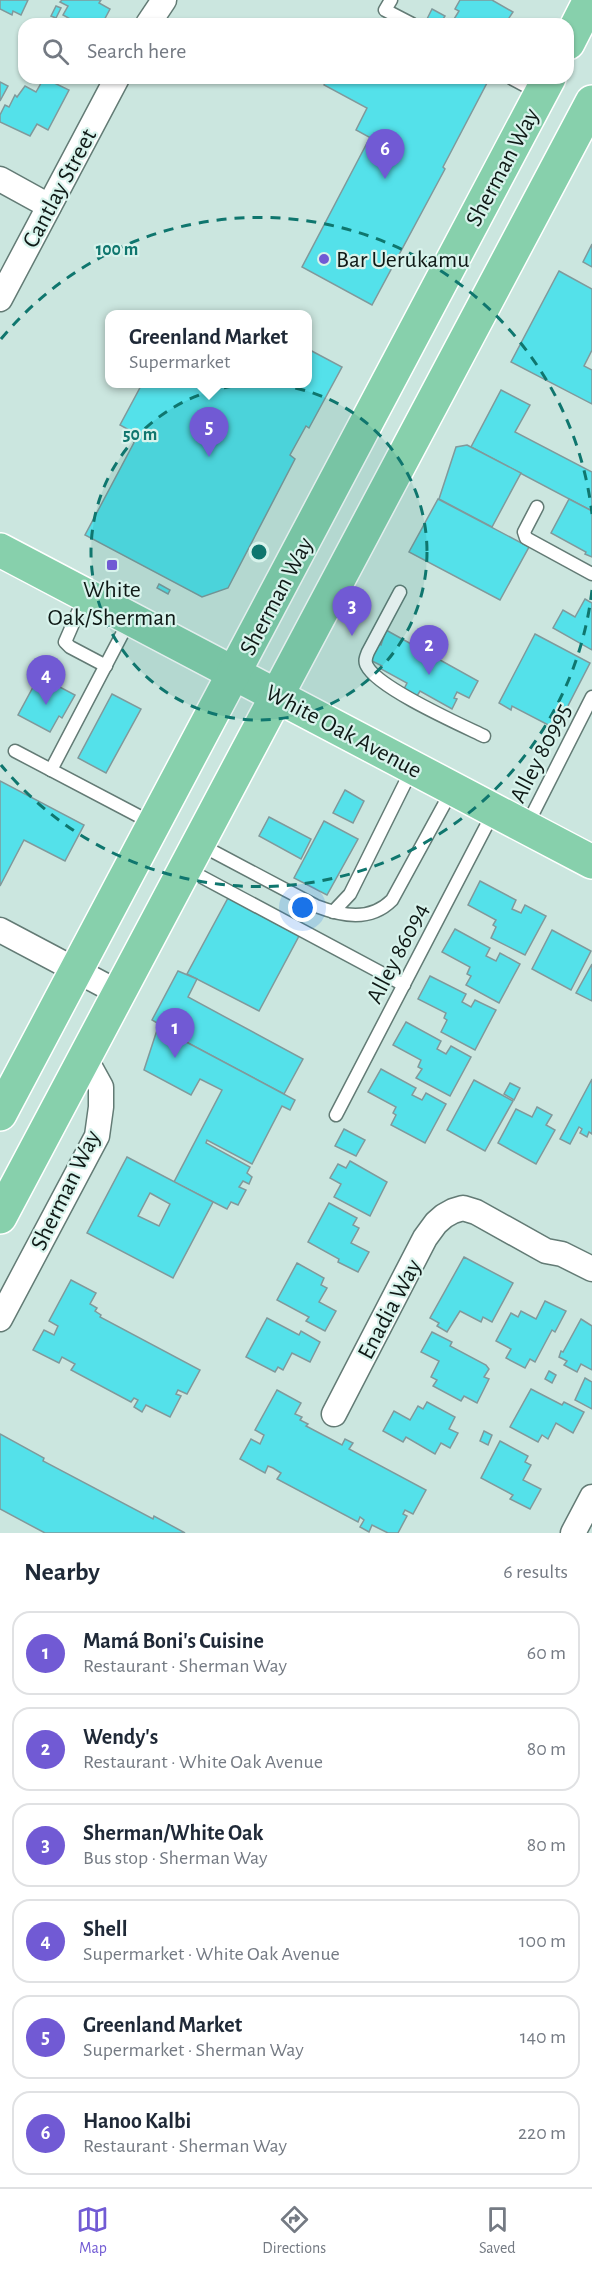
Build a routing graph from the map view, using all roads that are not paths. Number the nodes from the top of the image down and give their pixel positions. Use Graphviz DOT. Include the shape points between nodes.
graph roads {
  1 [pos="164,0"];
  2 [pos="391,0"];
  3 [pos="591,0"];
  4 [pos="152,18"];
  5 [pos="401,18"];
  6 [pos="574,31"];
  7 [pos="114,84"];
  8 [pos="545,86"];
  9 [pos="592,102"];
  10 [pos="0,179"];
  11 [pos="50,206"];
  12 [pos="0,299"];
  13 [pos="537,507"];
  14 [pos="0,550"];
  15 [pos="592,574"];
  16 [pos="400,592"];
  17 [pos="86,594"];
  18 [pos="131,618"];
  19 [pos="106,666"];
  20 [pos="235,673"];
  21 [pos="278,696"];
  22 [pos="592,697"];
  23 [pos="484,736"];
  24 [pos="15,751"];
  25 [pos="413,768"];
  26 [pos="51,770"];
  27 [pos="453,789"];
  28 [pos="495,810"];
  29 [pos="154,824"];
  30 [pos="526,827"];
  31 [pos="193,856"];
  32 [pos="592,862"];
  33 [pos="333,912"];
  34 [pos="0,930"];
  35 [pos="76,970"];
  36 [pos="404,985"];
  37 [pos="119,993"];
  38 [pos="85,1058"];
  39 [pos="0,1114"];
  40 [pos="336,1115"];
  41 [pos="0,1217"];
  42 [pos="592,1269"];
  43 [pos="1,1314"];
  44 [pos="334,1414"];
  45 [pos="592,1497"];
  46 [pos="573,1533"];
  1 -- 4 [label="street"];
  2 -- 5 [label="lane" via="386,10"];
  3 -- 6 [label="main road"];
  7 -- 11 [label="street, Cantlay Street"];
  8 -- 20 [label="main road, Sherman Way"];
  9 -- 21 [label="main road, Sherman Way"];
  10 -- 11 [label="street"];
  11 -- 12 [label="street, Cantlay Street"];
  13 -- 15 [label="lane" via="524,532 526,538"];
  14 -- 17 [label="main road, White Oak Avenue"];
  16 -- 23 [label="lane" via="368,652 366,665 394,689"];
  17 -- 18 [label="main road, White Oak Avenue"];
  17 -- 19 [label="lane" via="65,642"];
  18 -- 19 [label="lane"];
  18 -- 20 [label="main road, White Oak Avenue"];
  19 -- 26 [label="lane"];
  20 -- 21 [label="main road, White Oak Avenue"];
  20 -- 29 [label="main road, Sherman Way"];
  21 -- 25 [label="main road, White Oak Avenue"];
  21 -- 31 [label="main road, Sherman Way"];
  22 -- 30 [label="lane, Alley 80995"];
  24 -- 26 [label="lane"];
  25 -- 27 [label="main road, White Oak Avenue"];
  25 -- 33 [label="lane" via="351,894"];
  26 -- 29 [label="lane"];
  27 -- 28 [label="main road, White Oak Avenue"];
  27 -- 33 [label="lane" via="392,900 370,915"];
  28 -- 30 [label="main road, White Oak Avenue"];
  28 -- 36 [label="lane, Alley 86094"];
  29 -- 35 [label="main road, Sherman Way"];
  30 -- 32 [label="main road, White Oak Avenue"];
  31 -- 33 [label="lane"];
  31 -- 36 [label="lane"];
  31 -- 37 [label="main road, Sherman Way"];
  34 -- 35 [label="street"];
  35 -- 37 [label="street"];
  35 -- 39 [label="main road, Sherman Way"];
  36 -- 40 [label="lane, Alley 86094"];
  37 -- 38 [label="main road, Sherman Way"];
  38 -- 41 [label="main road, Sherman Way"];
  38 -- 43 [label="street, Sherman Way" via="100,1087 97,1136"];
  42 -- 44 [label="street, Enadia Way" via="562,1254 546,1251 476,1212 463,1208 453,1211 436,1223 425,1238"];
  45 -- 46 [label="street"];
}
